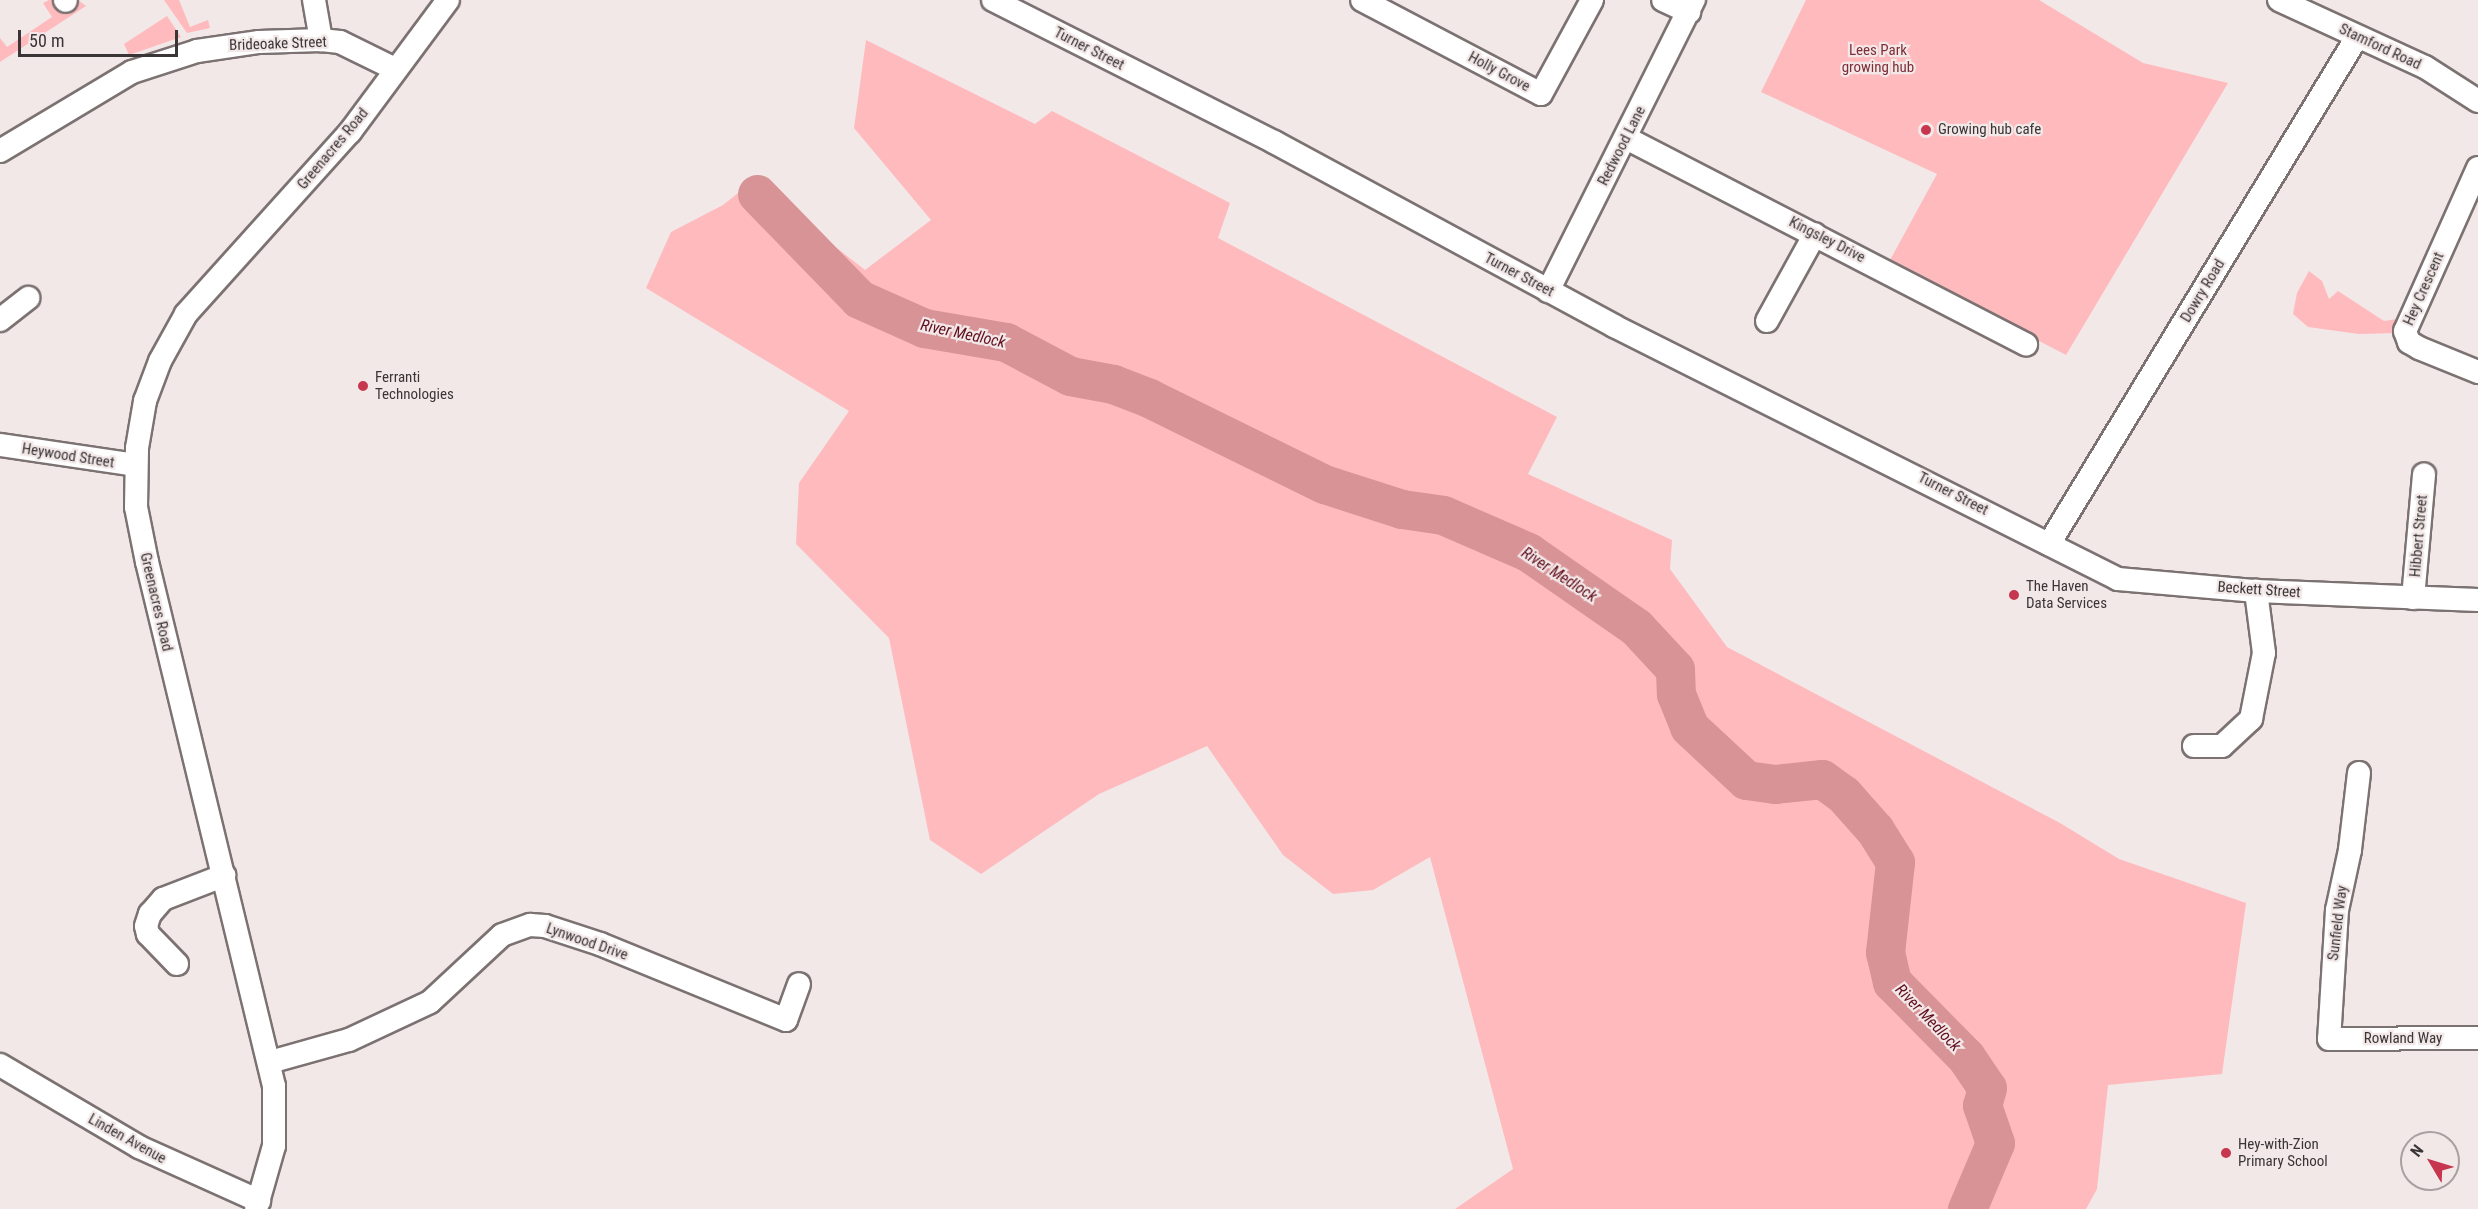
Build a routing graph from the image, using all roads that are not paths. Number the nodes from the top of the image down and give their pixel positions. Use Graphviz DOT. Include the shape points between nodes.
graph roads {
  1 [pos="314,0"];
  2 [pos="448,0"];
  3 [pos="1362,0"];
  4 [pos="1592,0"];
  5 [pos="1663,0"];
  6 [pos="2279,0"];
  7 [pos="1003,2"];
  8 [pos="1691,6"];
  9 [pos="2357,37"];
  10 [pos="321,40"];
  11 [pos="395,69"];
  12 [pos="2478,101"];
  13 [pos="1628,139"];
  14 [pos="0,151"];
  15 [pos="2478,168"];
  16 [pos="1815,234"];
  17 [pos="1548,291"];
  18 [pos="28,298"];
  19 [pos="0,320"];
  20 [pos="1767,321"];
  21 [pos="2026,344"];
  22 [pos="2478,372"];
  23 [pos="0,445"];
  24 [pos="135,465"];
  25 [pos="2424,474"];
  26 [pos="2049,544"];
  27 [pos="2256,591"];
  28 [pos="2413,598"];
  29 [pos="2478,600"];
  30 [pos="2194,746"];
  31 [pos="2359,773"];
  32 [pos="225,875"];
  33 [pos="177,964"];
  34 [pos="800,984"];
  35 [pos="2478,1038"];
  36 [pos="2329,1039"];
  37 [pos="270,1062"];
  38 [pos="0,1065"];
  39 [pos="258,1205"];
  1 -- 10 [label="street"];
  2 -- 11 [label="street, Greenacres Road"];
  3 -- 4 [label="street, Holly Grove" via="1541,94"];
  5 -- 8 [label="street"];
  6 -- 9 [label="street, Stamford Road"];
  7 -- 17 [label="street, Turner Street" via="1274,142"];
  8 -- 13 [label="street, Redwood Lane"];
  9 -- 12 [label="street, Stamford Road" via="2425,68"];
  9 -- 26 [label="street, Dowry Road"];
  10 -- 11 [label="street, Brideoake Street" via="340,42"];
  10 -- 14 [label="street, Brideoake Street" via="223,46 160,62 132,72"];
  11 -- 24 [label="street, Greenacres Road" via="350,132 186,314 160,361 145,401"];
  13 -- 16 [label="street, Kingsley Drive"];
  13 -- 17 [label="street, Redwood Lane"];
  15 -- 22 [label="street, Hey Crescent" via="2405,331 2409,342 2419,348"];
  16 -- 20 [label="street"];
  16 -- 21 [label="street, Kingsley Drive"];
  17 -- 26 [label="street, Turner Street"];
  18 -- 19 [label="street"];
  23 -- 24 [label="street, Heywood Street"];
  24 -- 32 [label="street, Greenacres Road" via="136,507 153,591"];
  25 -- 28 [label="street, Hibbert Street"];
  26 -- 27 [label="street, Beckett Street" via="2118,579"];
  27 -- 28 [label="street, Beckett Street"];
  27 -- 30 [label="street" via="2264,653 2252,719 2222,746"];
  28 -- 29 [label="street, Beckett Street"];
  31 -- 36 [label="street, Sunfield Way" via="2350,849 2337,910"];
  32 -- 33 [label="street" via="164,899 150,915 148,934"];
  32 -- 37 [label="street, Greenacres Road"];
  34 -- 37 [label="street, Lynwood Drive" via="786,1020 600,944 530,925 502,935 430,1002 349,1040"];
  35 -- 36 [label="street, Rowland Way"];
  37 -- 39 [label="street, Greenacres Road" via="276,1124"];
  38 -- 39 [label="street, Linden Avenue" via="139,1147"];
}
